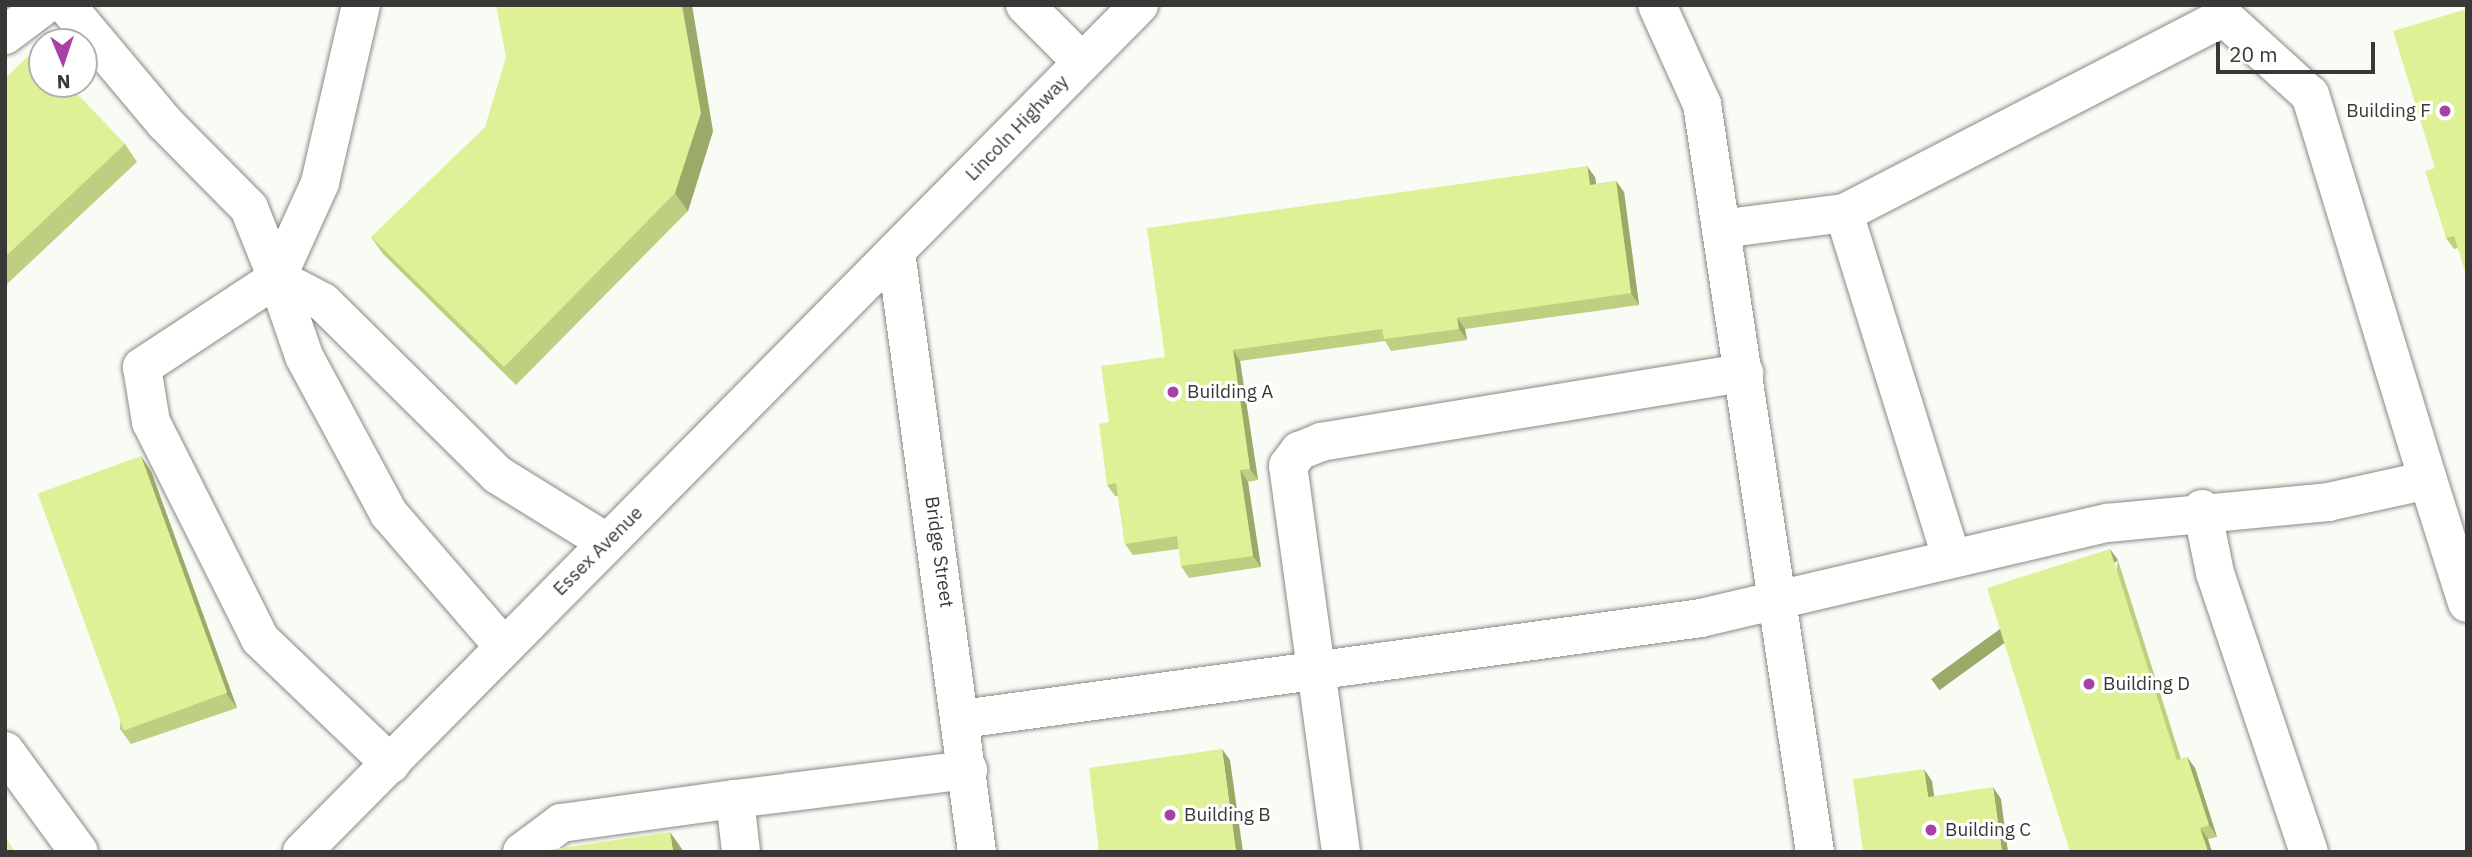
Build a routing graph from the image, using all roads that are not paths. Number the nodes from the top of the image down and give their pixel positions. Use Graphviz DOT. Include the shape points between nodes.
graph roads {
  1 [pos="45,5"];
  2 [pos="66,5"];
  3 [pos="361,5"];
  4 [pos="1025,5"];
  5 [pos="1139,5"];
  6 [pos="1657,5"];
  7 [pos="5,35"];
  8 [pos="1082,62"];
  9 [pos="1844,213"];
  10 [pos="1721,229"];
  11 [pos="896,252"];
  12 [pos="277,278"];
  13 [pos="1744,373"];
  14 [pos="2428,480"];
  15 [pos="2202,509"];
  16 [pos="606,542"];
  17 [pos="1951,557"];
  18 [pos="1782,602"];
  19 [pos="2467,603"];
  20 [pos="504,647"];
  21 [pos="1313,675"];
  22 [pos="962,719"];
  23 [pos="5,751"];
  24 [pos="391,764"];
  25 [pos="968,770"];
  26 [pos="735,799"];
  27 [pos="79,852"];
  28 [pos="302,852"];
  29 [pos="522,852"];
  30 [pos="741,852"];
  31 [pos="977,852"];
  32 [pos="1341,852"];
  33 [pos="1815,852"];
  34 [pos="2309,852"];
  1 -- 7 [label="street"];
  2 -- 12 [label="street" via="165,124 249,208"];
  3 -- 12 [label="street" via="320,183"];
  4 -- 8 [label="street"];
  5 -- 8 [label="street, Lincoln Highway"];
  6 -- 10 [label="street" via="1702,104"];
  8 -- 11 [label="street, Lincoln Highway"];
  9 -- 10 [label="street"];
  9 -- 14 [label="street" via="2224,17 2310,95"];
  9 -- 17 [label="street"];
  10 -- 13 [label="street"];
  11 -- 16 [label="street, Essex Avenue"];
  11 -- 22 [label="street, Bridge Street"];
  12 -- 16 [label="street" via="323,302 498,475"];
  12 -- 20 [label="street" via="304,356 389,514"];
  12 -- 24 [label="street" via="142,367 151,422 260,639"];
  13 -- 18 [label="street"];
  13 -- 21 [label="street" via="1321,442 1299,451 1289,466"];
  14 -- 15 [label="street" via="2328,502"];
  14 -- 19 [label="street"];
  15 -- 17 [label="street"];
  15 -- 34 [label="street" via="2215,573"];
  16 -- 20 [label="street, Essex Avenue"];
  17 -- 18 [label="street"];
  18 -- 21 [label="street"];
  18 -- 33 [label="street"];
  20 -- 24 [label="street, Essex Avenue"];
  21 -- 22 [label="street"];
  21 -- 32 [label="street"];
  22 -- 25 [label="street, Bridge Street"];
  23 -- 27 [label="street"];
  24 -- 28 [label="street, Essex Avenue"];
  25 -- 26 [label="street"];
  25 -- 31 [label="street, Bridge Street"];
  26 -- 29 [label="street" via="561,823"];
  26 -- 30 [label="street"];
}
